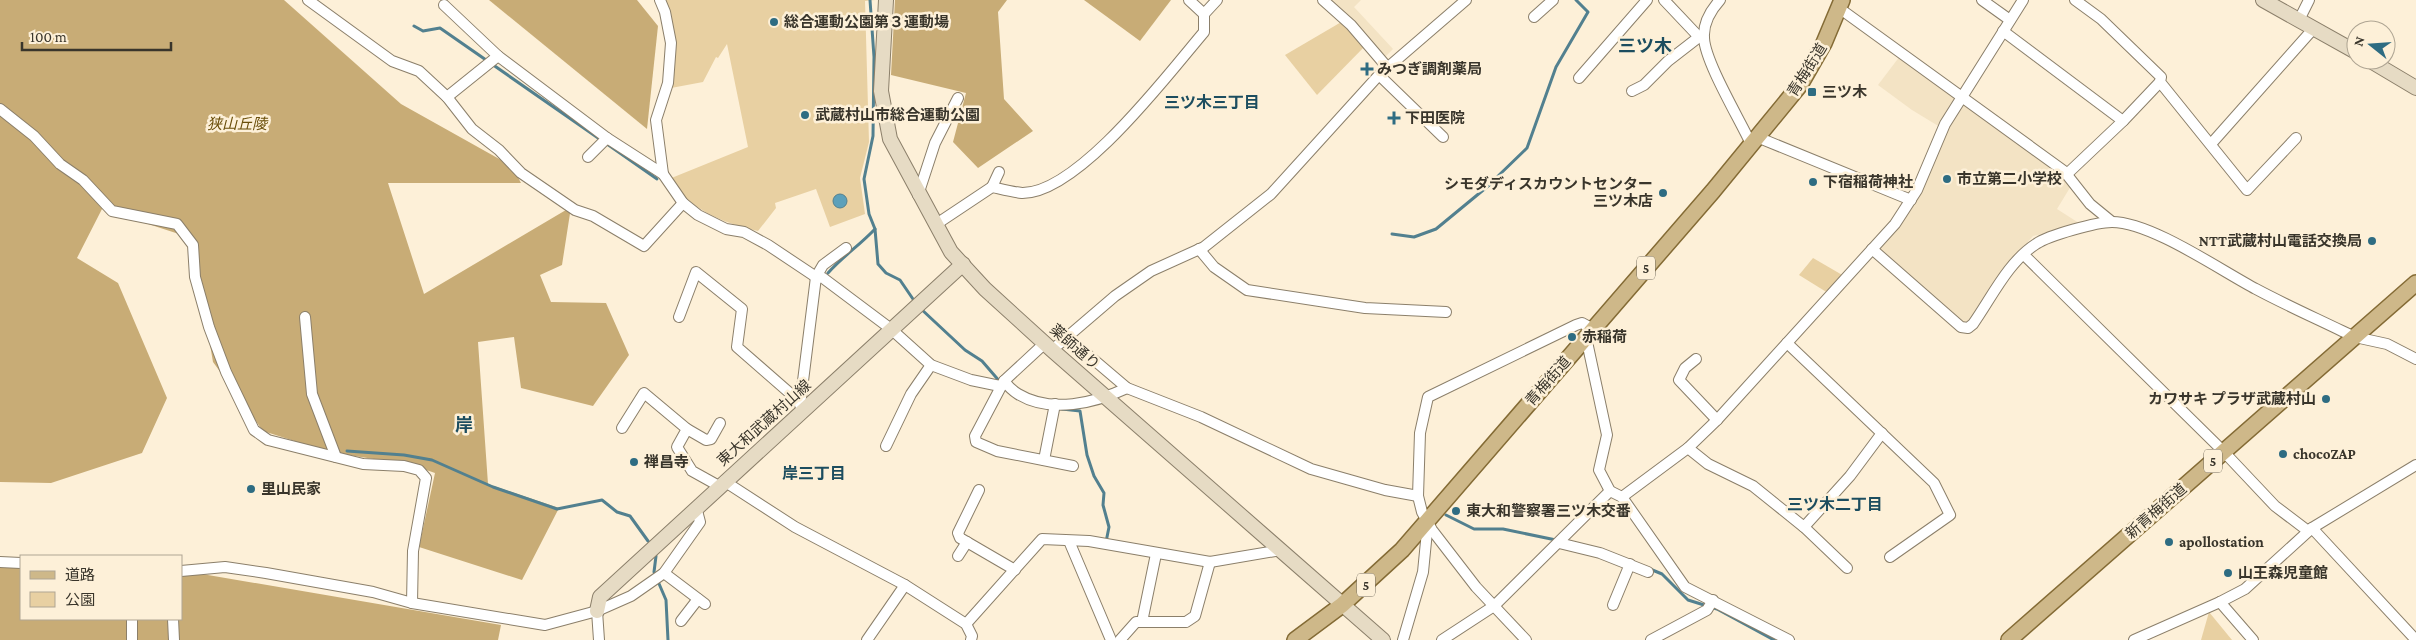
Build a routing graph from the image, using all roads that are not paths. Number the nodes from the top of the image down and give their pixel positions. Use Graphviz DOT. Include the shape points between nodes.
graph roads {
  1 [pos="308,0"];
  2 [pos="660,0"];
  3 [pos="886,0"];
  4 [pos="1189,0"];
  5 [pos="1217,0"];
  6 [pos="1323,0"];
  7 [pos="1466,0"];
  8 [pos="1553,0"];
  9 [pos="1647,0"];
  10 [pos="1664,0"];
  11 [pos="1720,0"];
  12 [pos="1982,0"];
  13 [pos="2023,0"];
  14 [pos="2075,0"];
  15 [pos="2263,0"];
  16 [pos="2309,0"];
  17 [pos="1840,4"];
  18 [pos="444,6"];
  19 [pos="1204,14"];
  20 [pos="1534,17"];
  21 [pos="2010,20"];
  22 [pos="2299,20"];
  23 [pos="2314,28"];
  24 [pos="2003,31"];
  25 [pos="1701,38"];
  26 [pos="2346,46"];
  27 [pos="498,56"];
  28 [pos="2386,70"];
  29 [pos="1383,71"];
  30 [pos="1579,78"];
  31 [pos="2160,82"];
  32 [pos="2416,88"];
  33 [pos="1632,90"];
  34 [pos="1962,96"];
  35 [pos="447,97"];
  36 [pos="958,98"];
  37 [pos="0,109"];
  38 [pos="2123,121"];
  39 [pos="1443,137"];
  40 [pos="2296,138"];
  41 [pos="605,140"];
  42 [pos="1754,141"];
  43 [pos="2211,144"];
  44 [pos="588,157"];
  45 [pos="999,172"];
  46 [pos="663,174"];
  47 [pos="2067,174"];
  48 [pos="992,187"];
  49 [pos="918,195"];
  50 [pos="1911,200"];
  51 [pos="683,203"];
  52 [pos="2112,222"];
  53 [pos="935,225"];
  54 [pos="846,248"];
  55 [pos="1199,249"];
  56 [pos="1872,249"];
  57 [pos="2024,255"];
  58 [pos="963,264"];
  59 [pos="816,277"];
  60 [pos="2416,282"];
  61 [pos="1446,312"];
  62 [pos="305,317"];
  63 [pos="679,317"];
  64 [pos="891,329"];
  65 [pos="1589,333"];
  66 [pos="1067,337"];
  67 [pos="2356,337"];
  68 [pos="1787,343"];
  69 [pos="1048,347"];
  70 [pos="1696,359"];
  71 [pos="2416,359"];
  72 [pos="931,365"];
  73 [pos="1002,384"];
  74 [pos="1127,388"];
  75 [pos="1107,397"];
  76 [pos="799,408"];
  77 [pos="1054,408"];
  78 [pos="1717,420"];
  79 [pos="720,423"];
  80 [pos="622,428"];
  81 [pos="687,429"];
  82 [pos="1882,433"];
  83 [pos="886,446"];
  84 [pos="1688,448"];
  85 [pos="2224,452"];
  86 [pos="336,457"];
  87 [pos="1044,460"];
  88 [pos="2416,465"];
  89 [pos="1073,466"];
  90 [pos="721,484"];
  91 [pos="979,490"];
  92 [pos="1610,491"];
  93 [pos="1418,496"];
  94 [pos="1622,497"];
  95 [pos="696,507"];
  96 [pos="1428,520"];
  97 [pos="1804,527"];
  98 [pos="2310,530"];
  99 [pos="1069,541"];
  100 [pos="1561,541"];
  101 [pos="967,542"];
  102 [pos="1281,550"];
  103 [pos="1156,554"];
  104 [pos="958,556"];
  105 [pos="1890,557"];
  106 [pos="0,562"];
  107 [pos="20,562"];
  108 [pos="1210,562"];
  109 [pos="1630,564"];
  110 [pos="1847,568"];
  111 [pos="182,570"];
  112 [pos="1015,570"];
  113 [pos="1648,572"];
  114 [pos="659,577"];
  115 [pos="905,585"];
  116 [pos="1713,600"];
  117 [pos="412,602"];
  118 [pos="2220,602"];
  119 [pos="1342,605"];
  120 [pos="1613,605"];
  121 [pos="1494,606"];
  122 [pos="596,611"];
  123 [pos="132,620"];
  124 [pos="174,620"];
  125 [pos="681,621"];
  126 [pos="1142,622"];
  127 [pos="966,624"];
  128 [pos="2138,639"];
  129 [pos="132,640"];
  130 [pos="174,640"];
  131 [pos="599,640"];
  132 [pos="867,640"];
  133 [pos="971,640"];
  134 [pos="1111,640"];
  135 [pos="1120,640"];
  136 [pos="1295,640"];
  137 [pos="1383,640"];
  138 [pos="1403,640"];
  139 [pos="1442,640"];
  140 [pos="1526,640"];
  141 [pos="1651,640"];
  142 [pos="1786,640"];
  143 [pos="2009,640"];
  144 [pos="2253,640"];
  145 [pos="2416,640"];
  1 -- 35 [label="street" via="392,60 419,71"];
  2 -- 46 [label="street" via="671,44 668,83 656,120"];
  3 -- 49 [label="street, 薬師通り" via="881,91 890,139"];
  4 -- 19 [label="street"];
  5 -- 19 [label="street"];
  6 -- 29 [label="street" via="1351,25"];
  7 -- 29 [label="street"];
  8 -- 20 [label="street"];
  9 -- 30 [label="street"];
  10 -- 25 [label="street"];
  11 -- 25 [label="street" via="1708,16"];
  12 -- 21 [label="street"];
  13 -- 21 [label="street"];
  14 -- 31 [label="street" via="2101,19 2161,77"];
  15 -- 22 [label="street"];
  16 -- 22 [label="street"];
  17 -- 34 [label="street"];
  17 -- 42 [label="main road, 青梅街道 / 5" via="1808,73"];
  18 -- 27 [label="street"];
  19 -- 48 [label="street" via="1204,32 1144,103 1079,168 1022,193"];
  21 -- 24 [label="street"];
  22 -- 23 [label="street"];
  23 -- 26 [label="street"];
  23 -- 43 [label="street"];
  24 -- 34 [label="street"];
  24 -- 38 [label="street"];
  25 -- 33 [label="street" via="1668,61 1644,85"];
  25 -- 42 [label="street"];
  27 -- 35 [label="street"];
  27 -- 41 [label="street"];
  28 -- 32 [label="street"];
  29 -- 39 [label="street"];
  29 -- 55 [label="street" via="1271,194"];
  31 -- 38 [label="street"];
  31 -- 43 [label="street"];
  34 -- 47 [label="street"];
  34 -- 50 [label="street" via="1941,131"];
  35 -- 51 [label="street" via="472,129 521,173 576,210 593,216 644,246"];
  36 -- 49 [label="street" via="935,143"];
  37 -- 86 [label="street" via="34,136 60,164 83,180 112,212 177,224 193,245 195,277 209,326 226,372 254,430 268,440"];
  38 -- 47 [label="street"];
  40 -- 43 [label="street" via="2247,190"];
  41 -- 44 [label="street"];
  41 -- 46 [label="street"];
  42 -- 50 [label="street"];
  42 -- 65 [label="main road, 青梅街道 / 5"];
  45 -- 48 [label="street"];
  46 -- 51 [label="street"];
  47 -- 52 [label="street" via="2090,204"];
  48 -- 53 [label="street"];
  49 -- 53 [label="street, 薬師通り"];
  50 -- 56 [label="street"];
  51 -- 59 [label="street" via="698,215 726,229 744,232 768,245"];
  52 -- 57 [label="street" via="2052,235 2035,244"];
  52 -- 67 [label="street" via="2143,229 2257,290"];
  53 -- 58 [label="street, 薬師通り" via="951,252"];
  54 -- 59 [label="street" via="823,265"];
  55 -- 61 [label="street" via="1214,267 1247,290 1365,308"];
  55 -- 66 [label="street" via="1151,270"];
  56 -- 57 [label="street" via="1966,328 1974,324 2012,265"];
  56 -- 68 [label="street"];
  57 -- 85 [label="street"];
  58 -- 64 [label="street, 東大和武蔵村山線"];
  58 -- 69 [label="street, 薬師通り" via="985,289"];
  59 -- 64 [label="street" via="823,278"];
  59 -- 76 [label="street"];
  60 -- 67 [label="main road, 新青梅街道 / 5"];
  62 -- 86 [label="street" via="312,394"];
  63 -- 76 [label="street" via="696,272 742,308 737,347"];
  64 -- 72 [label="street"];
  64 -- 76 [label="street, 東大和武蔵村山線"];
  65 -- 92 [label="street" via="1607,435 1599,470"];
  65 -- 93 [label="street" via="1582,324 1576,325 1428,397 1420,433"];
  65 -- 96 [label="main road, 青梅街道 / 5"];
  66 -- 69 [label="street"];
  66 -- 74 [label="street"];
  67 -- 71 [label="street" via="2387,344"];
  67 -- 85 [label="main road, 新青梅街道 / 5"];
  68 -- 78 [label="street"];
  68 -- 82 [label="street"];
  69 -- 73 [label="street"];
  69 -- 75 [label="street, 薬師通り"];
  70 -- 78 [label="street" via="1685,368 1679,380"];
  72 -- 73 [label="street" via="970,380"];
  72 -- 83 [label="street" via="911,394"];
  73 -- 77 [label="street" via="1017,394"];
  73 -- 87 [label="street" via="975,436 976,442 997,451"];
  74 -- 75 [label="street"];
  74 -- 93 [label="street" via="1201,417 1311,469"];
  75 -- 77 [label="street"];
  75 -- 102 [label="street, 薬師通り"];
  76 -- 90 [label="street, 東大和武蔵村山線"];
  77 -- 87 [label="street"];
  78 -- 84 [label="street"];
  79 -- 81 [label="street" via="711,439 706,440"];
  80 -- 81 [label="street" via="644,393"];
  81 -- 90 [label="street" via="677,448 692,471"];
  82 -- 97 [label="street" via="1850,476"];
  82 -- 105 [label="street" via="1934,483 1950,515"];
  84 -- 94 [label="street"];
  84 -- 97 [label="street" via="1708,464 1753,486"];
  85 -- 98 [label="street" via="2275,506"];
  85 -- 143 [label="main road, 新青梅街道 / 5"];
  86 -- 117 [label="street" via="363,464 404,466 419,470 426,478 414,552"];
  87 -- 89 [label="street"];
  88 -- 98 [label="street"];
  90 -- 95 [label="street, 東大和武蔵村山線"];
  90 -- 115 [label="street"];
  91 -- 101 [label="street" via="958,533"];
  92 -- 94 [label="street"];
  92 -- 100 [label="street"];
  93 -- 96 [label="street"];
  94 -- 116 [label="street" via="1685,587"];
  95 -- 114 [label="street" via="700,522"];
  95 -- 122 [label="street, 東大和武蔵村山線" via="600,597"];
  96 -- 119 [label="main road, 青梅街道 / 5" via="1386,567"];
  96 -- 121 [label="street" via="1432,530"];
  96 -- 138 [label="street" via="1423,572"];
  97 -- 110 [label="street"];
  98 -- 118 [label="street" via="2245,589"];
  98 -- 145 [label="street"];
  99 -- 103 [label="street"];
  99 -- 112 [label="street" via="1042,539"];
  99 -- 134 [label="street"];
  100 -- 109 [label="street"];
  100 -- 121 [label="street"];
  101 -- 104 [label="street"];
  101 -- 112 [label="street"];
  102 -- 108 [label="street"];
  102 -- 119 [label="street, 薬師通り"];
  103 -- 108 [label="street"];
  103 -- 126 [label="street"];
  106 -- 107 [label="street"];
  108 -- 126 [label="street" via="1195,616 1186,622"];
  109 -- 113 [label="street"];
  109 -- 120 [label="street"];
  111 -- 117 [label="street" via="225,567"];
  112 -- 127 [label="street"];
  114 -- 122 [label="street" via="631,596"];
  114 -- 125 [label="street" via="701,602"];
  115 -- 127 [label="street"];
  115 -- 132 [label="street"];
  116 -- 141 [label="street" via="1707,610"];
  116 -- 142 [label="street"];
  117 -- 122 [label="street" via="545,625"];
  118 -- 128 [label="street"];
  118 -- 144 [label="street"];
  119 -- 136 [label="main road, 青梅街道 / 5"];
  119 -- 137 [label="street, 薬師通り"];
  121 -- 139 [label="street"];
  121 -- 140 [label="street"];
  122 -- 131 [label="street"];
  123 -- 129 [label="street"];
  124 -- 130 [label="street"];
  126 -- 135 [label="street" via="1136,622"];
  127 -- 133 [label="street"];
}
